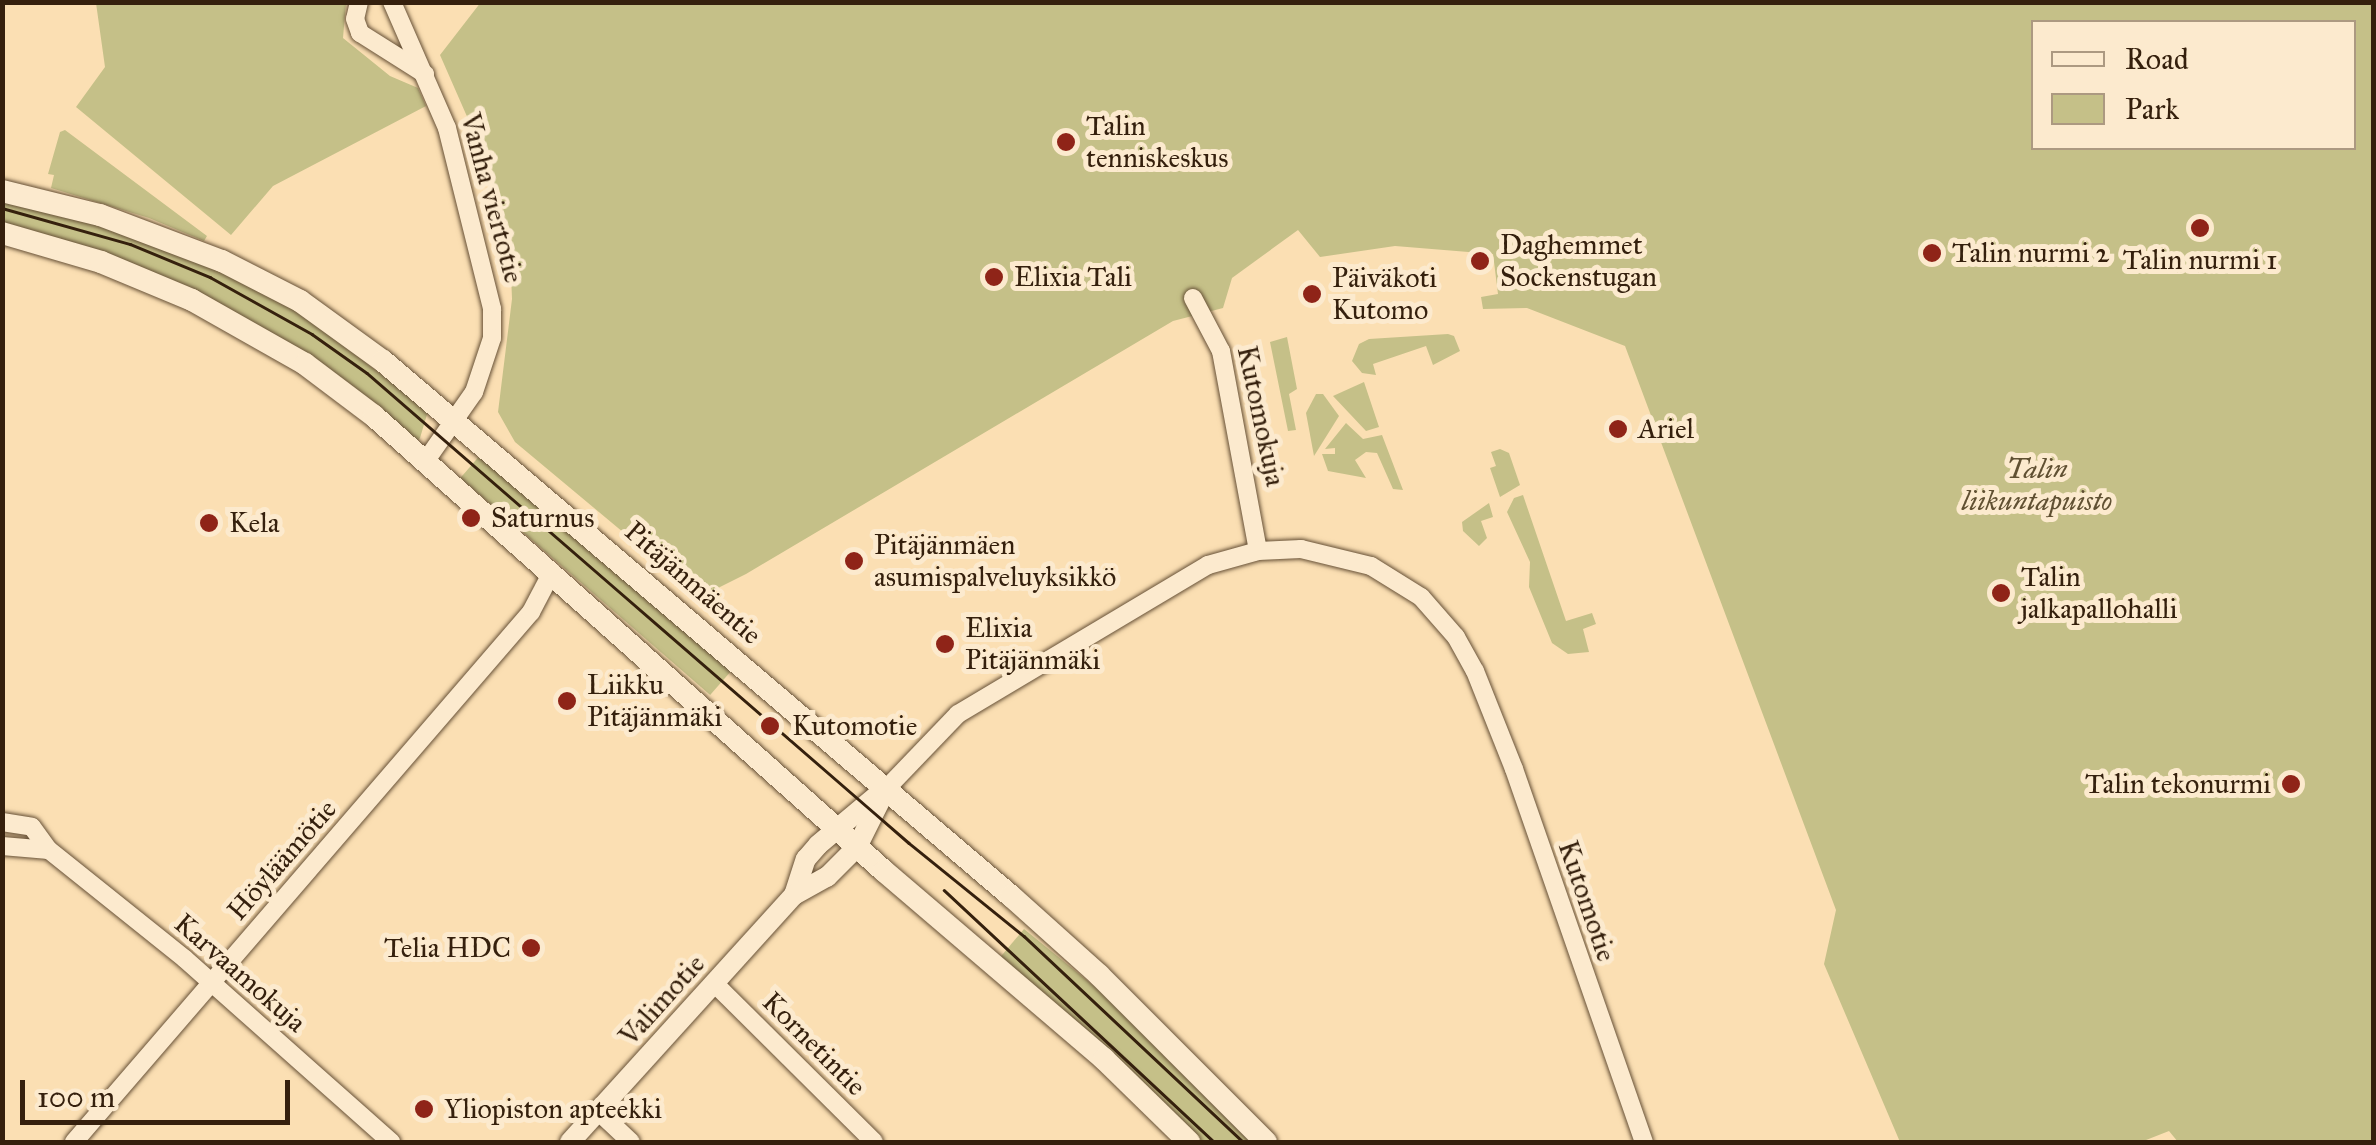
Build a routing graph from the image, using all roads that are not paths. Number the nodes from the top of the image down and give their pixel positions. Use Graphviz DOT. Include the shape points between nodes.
graph roads {
  1 [pos="359,2"];
  2 [pos="392,2"];
  3 [pos="426,74"];
  4 [pos="2,191"];
  5 [pos="2,233"];
  6 [pos="1193,298"];
  7 [pos="456,421"];
  8 [pos="426,459"];
  9 [pos="1258,551"];
  10 [pos="552,572"];
  11 [pos="570,589"];
  12 [pos="530,612"];
  13 [pos="886,788"];
  14 [pos="2,822"];
  15 [pos="835,826"];
  16 [pos="2,846"];
  17 [pos="857,846"];
  18 [pos="49,850"];
  19 [pos="794,895"];
  20 [pos="211,984"];
  21 [pos="715,984"];
  22 [pos="598,1111"];
  23 [pos="74,1142"];
  24 [pos="391,1142"];
  25 [pos="570,1142"];
  26 [pos="632,1142"];
  27 [pos="874,1142"];
  28 [pos="1190,1142"];
  29 [pos="1266,1142"];
  30 [pos="1644,1142"];
  1 -- 3 [label="street" via="360,34"];
  2 -- 3 [label="street, Vanha viertotie"];
  3 -- 7 [label="street, Vanha viertotie" via="461,171 492,309 485,364"];
  4 -- 7 [label="main road, Pitäjänmäentie" via="143,229 247,273 334,324"];
  5 -- 8 [label="main road" via="101,262 222,315 305,364"];
  6 -- 9 [label="street, Kutomokuja" via="1221,351"];
  7 -- 8 [label="street, Vanha viertotie"];
  7 -- 13 [label="main road, Pitäjänmäentie"];
  8 -- 10 [label="main road"];
  9 -- 13 [label="street, Kutomotie" via="1196,571 958,714"];
  9 -- 30 [label="street, Kutomotie" via="1323,552 1371,566 1421,598 1456,638 1496,722"];
  10 -- 11 [label="main road"];
  10 -- 12 [label="street, Höyläämötie"];
  11 -- 12 [label="street, Höyläämötie"];
  11 -- 15 [label="main road"];
  12 -- 20 [label="street, Höyläämötie"];
  13 -- 15 [label="street, Valimotie"];
  13 -- 17 [label="street, Valimotie"];
  13 -- 29 [label="main road, Pitäjänmäentie" via="1100,975"];
  14 -- 18 [label="street, Karvaamokuja" via="32,827"];
  15 -- 17 [label="main road"];
  15 -- 19 [label="street, Valimotie" via="806,859"];
  16 -- 18 [label="street"];
  17 -- 19 [label="street, Valimotie" via="827,877"];
  17 -- 28 [label="main road"];
  18 -- 20 [label="street, Karvaamokuja"];
  19 -- 21 [label="street, Valimotie"];
  20 -- 23 [label="street, Höyläämötie"];
  20 -- 24 [label="street, Karvaamokuja"];
  21 -- 22 [label="street, Valimotie"];
  21 -- 27 [label="street, Kornetintie"];
  22 -- 25 [label="street, Valimotie"];
  22 -- 26 [label="street"];
}
